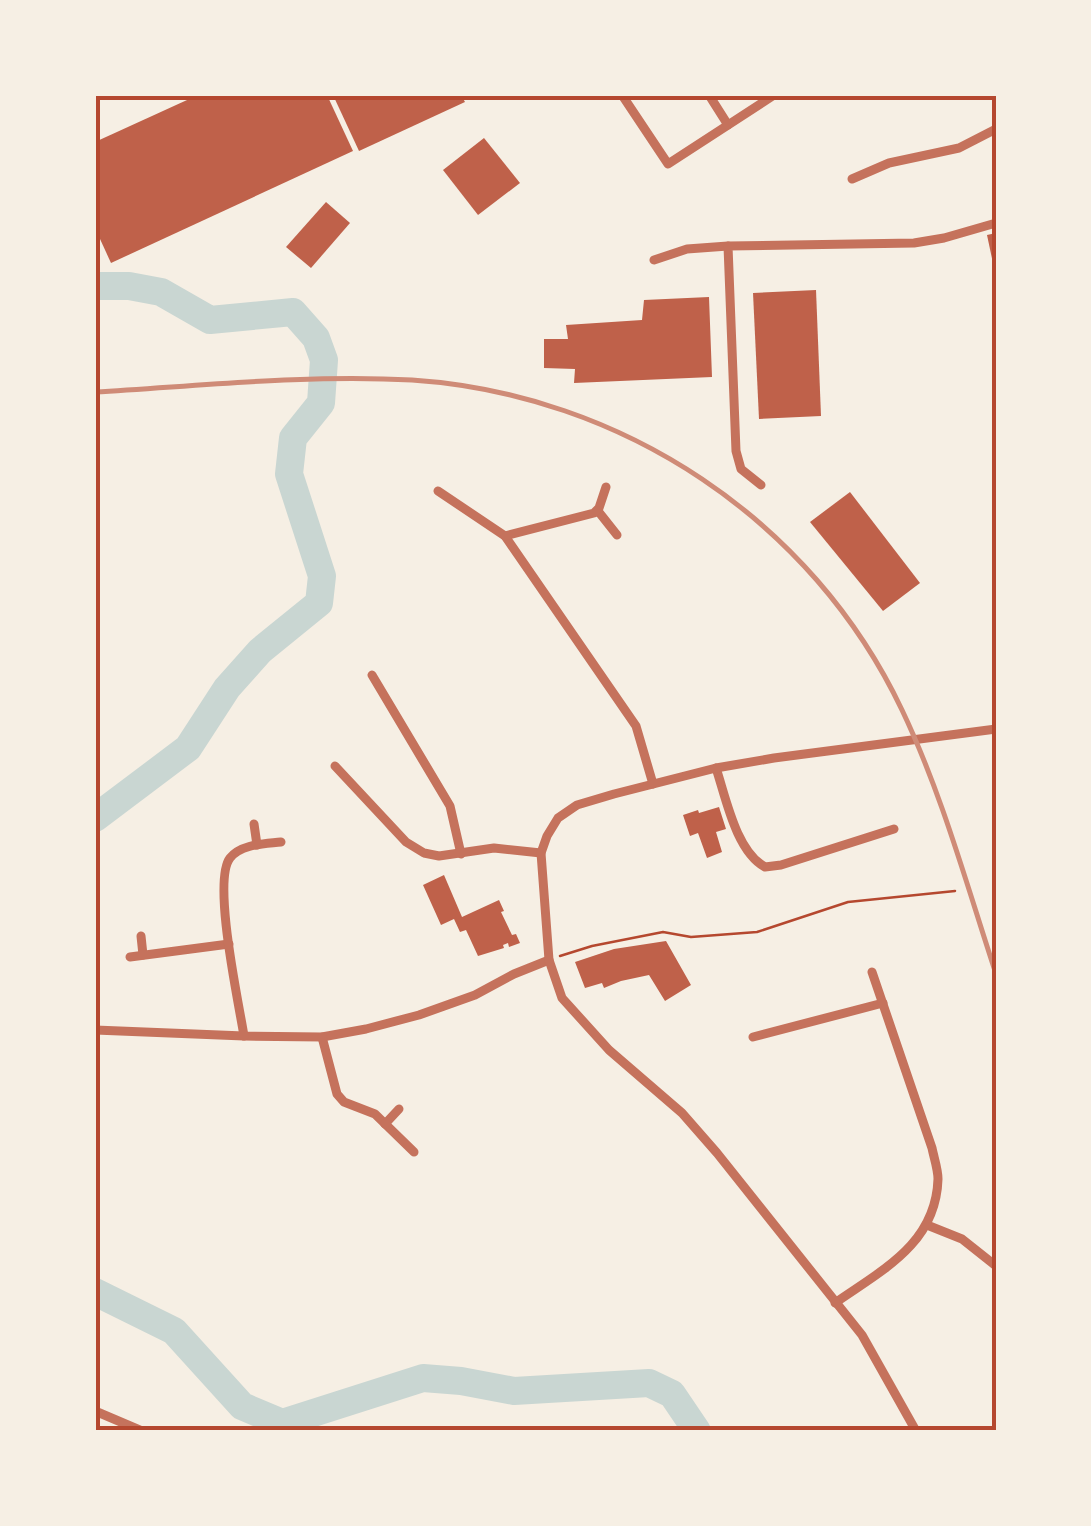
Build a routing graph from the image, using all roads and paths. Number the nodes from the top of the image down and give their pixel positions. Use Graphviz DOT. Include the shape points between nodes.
graph roads {
  1 [pos="622,95"];
  2 [pos="709,95"];
  3 [pos="774,95"];
  4 [pos="728,125"];
  5 [pos="996,130"];
  6 [pos="852,178"];
  7 [pos="996,223"];
  8 [pos="728,246"];
  9 [pos="654,260"];
  10 [pos="761,485"];
  11 [pos="606,487"];
  12 [pos="438,491"];
  13 [pos="598,511"];
  14 [pos="617,535"];
  15 [pos="505,536"];
  16 [pos="372,675"];
  17 [pos="996,729"];
  18 [pos="335,766"];
  19 [pos="716,768"];
  20 [pos="654,784"];
  21 [pos="254,824"];
  22 [pos="894,829"];
  23 [pos="281,842"];
  24 [pos="257,845"];
  25 [pos="541,853"];
  26 [pos="460,854"];
  27 [pos="954,891"];
  28 [pos="141,936"];
  29 [pos="229,944"];
  30 [pos="143,955"];
  31 [pos="130,957"];
  32 [pos="549,960"];
  33 [pos="872,972"];
  34 [pos="883,1003"];
  35 [pos="95,1030"];
  36 [pos="244,1036"];
  37 [pos="322,1036"];
  38 [pos="753,1038"];
  39 [pos="399,1109"];
  40 [pos="385,1124"];
  41 [pos="414,1152"];
  42 [pos="928,1225"];
  43 [pos="996,1266"];
  44 [pos="835,1303"];
  45 [pos="95,1411"];
  46 [pos="142,1431"];
  47 [pos="916,1431"];
  1 -- 4 [label="street" via="668,164"];
  2 -- 4 [label="street"];
  3 -- 4 [label="street"];
  5 -- 6 [label="street" via="958,148"];
  7 -- 8 [label="street" via="914,243"];
  8 -- 9 [label="street" via="686,248"];
  8 -- 10 [label="street" via="736,452 742,469"];
  11 -- 13 [label="street"];
  12 -- 15 [label="street"];
  13 -- 14 [label="street"];
  13 -- 15 [label="street"];
  15 -- 20 [label="street" via="636,726"];
  16 -- 26 [label="street" via="450,806"];
  17 -- 19 [label="street"];
  18 -- 26 [label="street" via="406,842 424,853"];
  19 -- 20 [label="street"];
  19 -- 22 [label="street" via="740,839 765,866"];
  20 -- 25 [label="street" via="577,806 558,818"];
  21 -- 24 [label="street"];
  23 -- 24 [label="street"];
  24 -- 29 [label="street" via="228,860 223,878"];
  25 -- 26 [label="street" via="494,848"];
  25 -- 32 [label="street"];
  27 -- 32 [label="path" via="848,902 758,932 663,932"];
  28 -- 30 [label="street"];
  29 -- 30 [label="street"];
  29 -- 36 [label="street"];
  30 -- 31 [label="street"];
  32 -- 37 [label="street" via="419,1015"];
  32 -- 44 [label="street" via="562,998 609,1050 682,1112"];
  33 -- 34 [label="street"];
  34 -- 38 [label="street"];
  34 -- 42 [label="street" via="938,1176"];
  35 -- 36 [label="street"];
  36 -- 37 [label="street"];
  37 -- 40 [label="street" via="337,1094"];
  39 -- 40 [label="street"];
  40 -- 41 [label="street"];
  42 -- 43 [label="street" via="962,1238"];
  42 -- 44 [label="street" via="900,1256"];
  44 -- 47 [label="street" via="862,1335"];
  45 -- 46 [label="street"];
}
